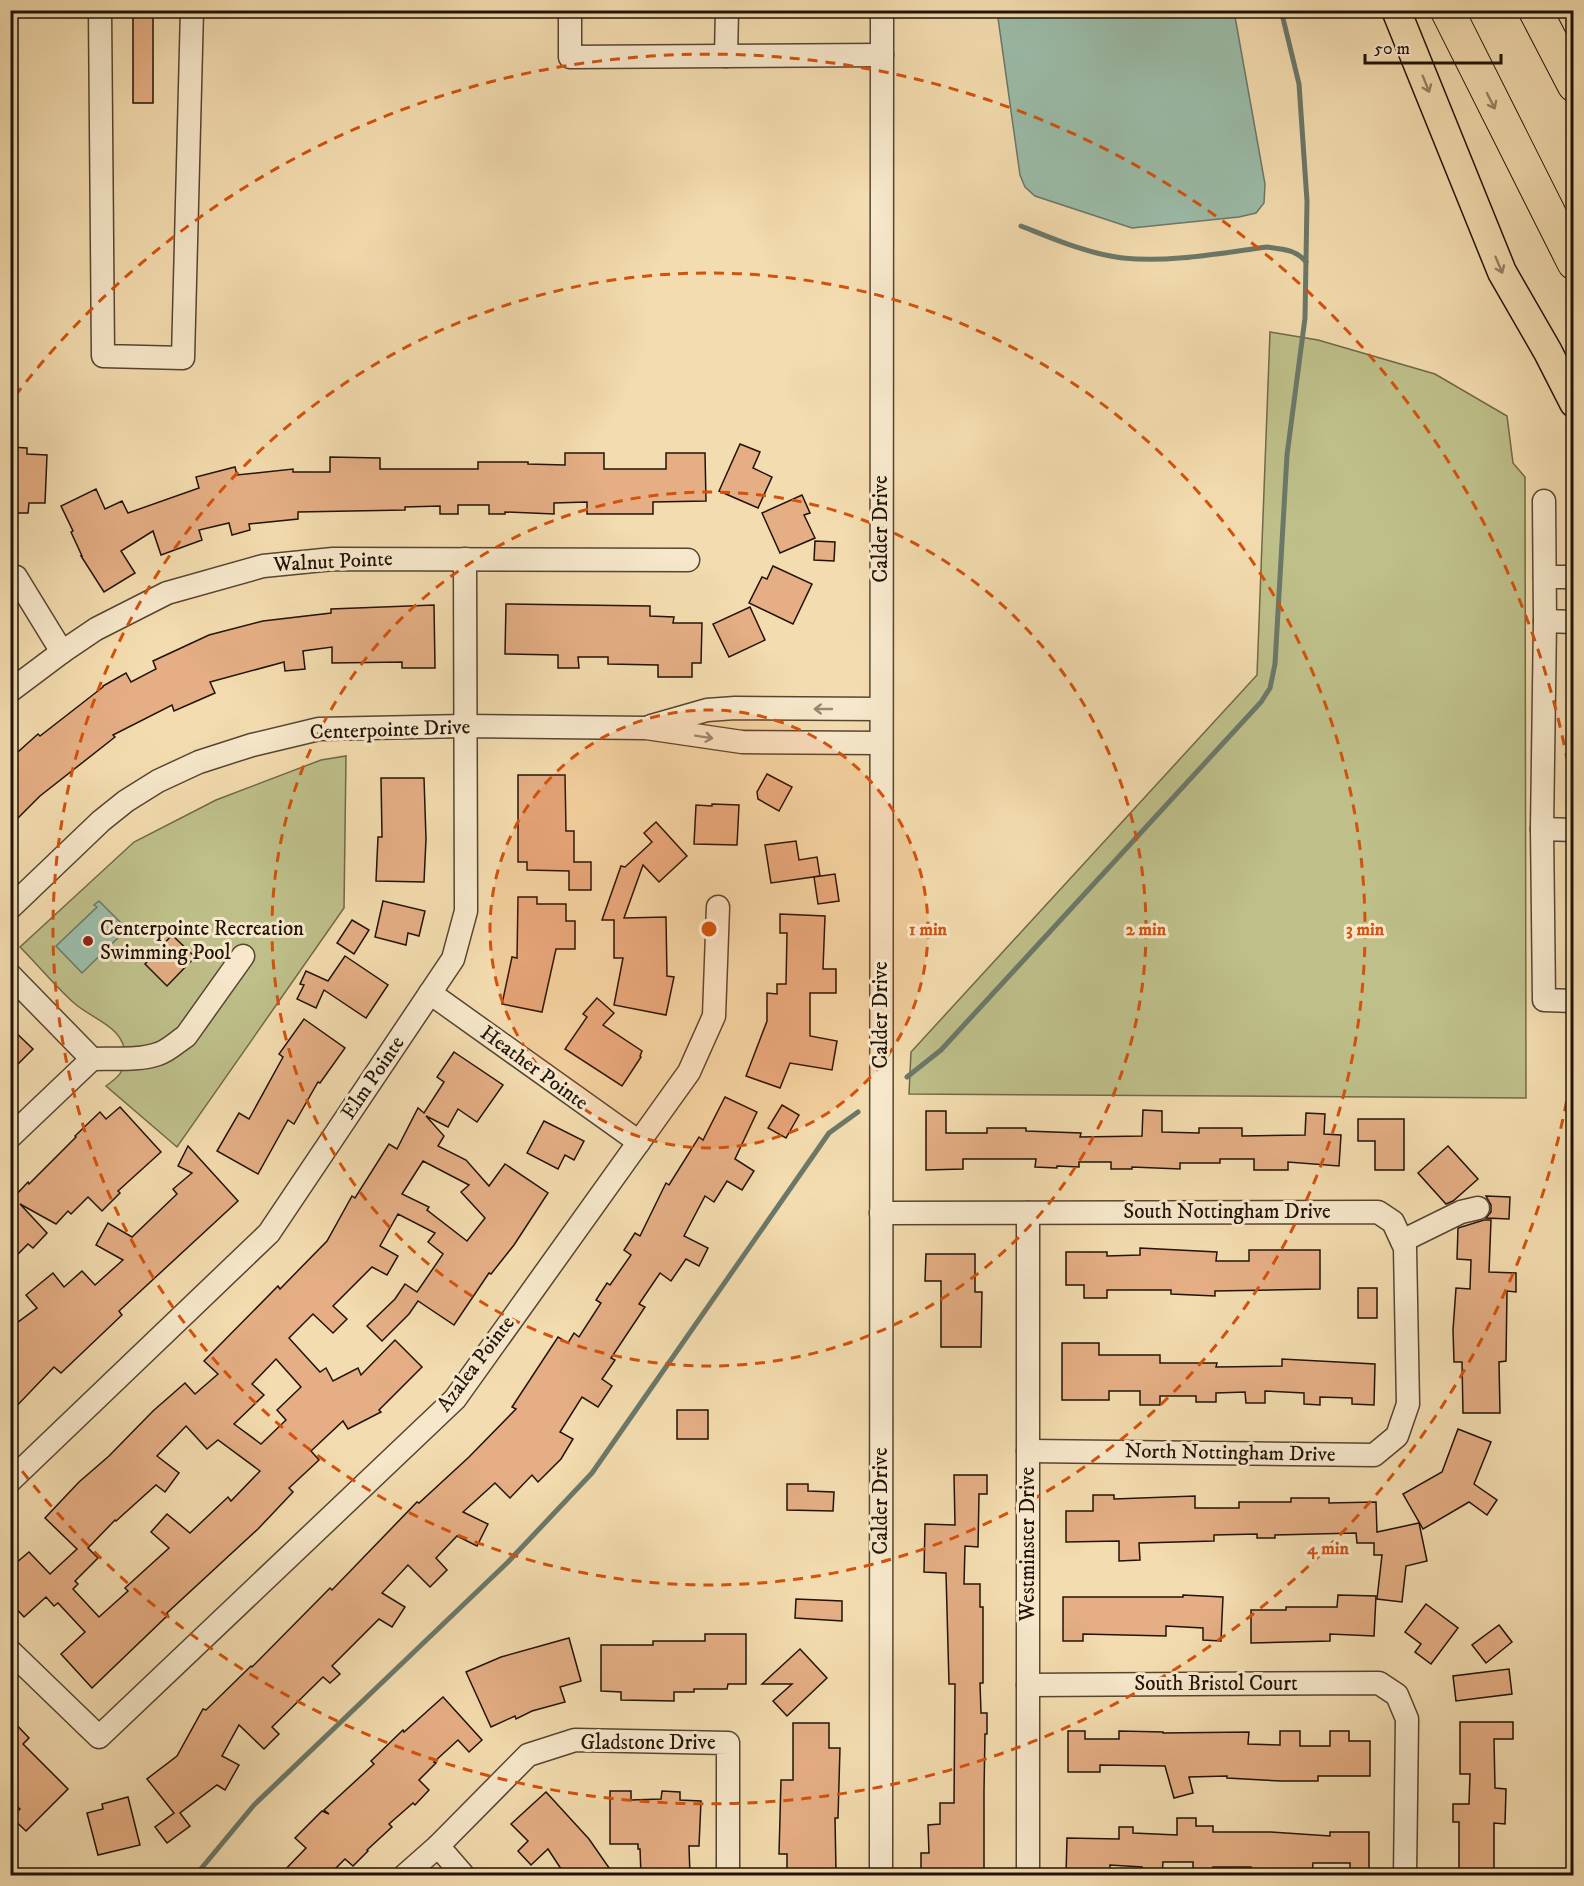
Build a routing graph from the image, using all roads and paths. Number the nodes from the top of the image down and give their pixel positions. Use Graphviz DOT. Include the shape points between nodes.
graph roads {
  1 [pos="100,10"];
  2 [pos="192,10"];
  3 [pos="570,10"];
  4 [pos="727,10"];
  5 [pos="882,10"];
  6 [pos="1396,10"];
  7 [pos="1447,10"];
  8 [pos="1535,10"];
  9 [pos="882,55"];
  10 [pos="726,56"];
  11 [pos="1574,85"];
  12 [pos="1574,262"];
  13 [pos="1574,403"];
  14 [pos="1544,501"];
  15 [pos="465,559"];
  16 [pos="688,560"];
  17 [pos="1545,577"];
  18 [pos="1574,577"];
  19 [pos="16,578"];
  20 [pos="1545,621"];
  21 [pos="1574,622"];
  22 [pos="62,652"];
  23 [pos="10,691"];
  24 [pos="881,709"];
  25 [pos="465,726"];
  26 [pos="646,728"];
  27 [pos="881,743"];
  28 [pos="1542,829"];
  29 [pos="1574,830"];
  30 [pos="718,907"];
  31 [pos="10,908"];
  32 [pos="243,956"];
  33 [pos="10,975"];
  34 [pos="430,993"];
  35 [pos="1574,1001"];
  36 [pos="92,1059"];
  37 [pos="10,1137"];
  38 [pos="639,1142"];
  39 [pos="1478,1208"];
  40 [pos="881,1213"];
  41 [pos="1028,1213"];
  42 [pos="1404,1244"];
  43 [pos="1028,1451"];
  44 [pos="10,1481"];
  45 [pos="10,1651"];
  46 [pos="1028,1685"];
  47 [pos="438,1846"];
  48 [pos="404,1875"];
  49 [pos="464,1875"];
  50 [pos="728,1875"];
  51 [pos="881,1875"];
  52 [pos="1028,1875"];
  53 [pos="1405,1875"];
  1 -- 2 [label="street" via="103,356 183,358"];
  3 -- 10 [label="street" via="570,57"];
  4 -- 10 [label="street"];
  5 -- 9 [label="street, Calder Drive"];
  6 -- 13 [label="main road, one-way" via="1502,272"];
  7 -- 12 [label="highway, one-way"];
  8 -- 11 [label="highway"];
  9 -- 10 [label="street"];
  9 -- 24 [label="street, Calder Drive"];
  14 -- 17 [label="street"];
  15 -- 16 [label="street, Walnut Pointe"];
  15 -- 22 [label="street, Walnut Pointe" via="333,559 263,566 167,593"];
  15 -- 25 [label="street, Elm Pointe"];
  17 -- 18 [label="street"];
  17 -- 20 [label="street"];
  19 -- 22 [label="street"];
  20 -- 21 [label="street"];
  20 -- 28 [label="street"];
  22 -- 23 [label="street, Walnut Pointe"];
  24 -- 26 [label="street, Centerpointe Drive, one-way" via="707,710"];
  24 -- 27 [label="street, Calder Drive"];
  25 -- 26 [label="street, Centerpointe Drive"];
  25 -- 31 [label="street, Centerpointe Drive" via="319,729 199,762 126,801"];
  25 -- 34 [label="street, Elm Pointe" via="466,911 453,958"];
  26 -- 27 [label="street, Centerpointe Drive, one-way" via="742,742"];
  27 -- 40 [label="street, Calder Drive"];
  28 -- 29 [label="street"];
  28 -- 35 [label="street" via="1544,1000"];
  30 -- 38 [label="street, Azalea Pointe" via="714,1016 689,1072"];
  32 -- 36 [label="street" via="186,1036 173,1045 159,1054"];
  33 -- 36 [label="street"];
  34 -- 38 [label="street, Heather Pointe"];
  34 -- 44 [label="street, Elm Pointe" via="269,1233"];
  36 -- 37 [label="street"];
  38 -- 45 [label="street, Azalea Pointe" via="455,1399 99,1737"];
  39 -- 42 [label="street" via="1461,1212"];
  40 -- 41 [label="street, South Nottingham Drive"];
  40 -- 51 [label="street, Calder Drive"];
  41 -- 42 [label="street, South Nottingham Drive" via="1378,1212 1394,1222"];
  41 -- 43 [label="street, Westminster Drive"];
  42 -- 43 [label="street, North Nottingham Drive" via="1408,1404 1397,1436 1374,1455"];
  43 -- 46 [label="street, Westminster Drive"];
  46 -- 52 [label="street, Westminster Drive"];
  46 -- 53 [label="street, South Bristol Court" via="1378,1683 1398,1697 1407,1719"];
  47 -- 48 [label="street, Gladstone Drive"];
  47 -- 49 [label="street"];
  47 -- 50 [label="street, Gladstone Drive" via="528,1755 575,1740 728,1743"];
}
